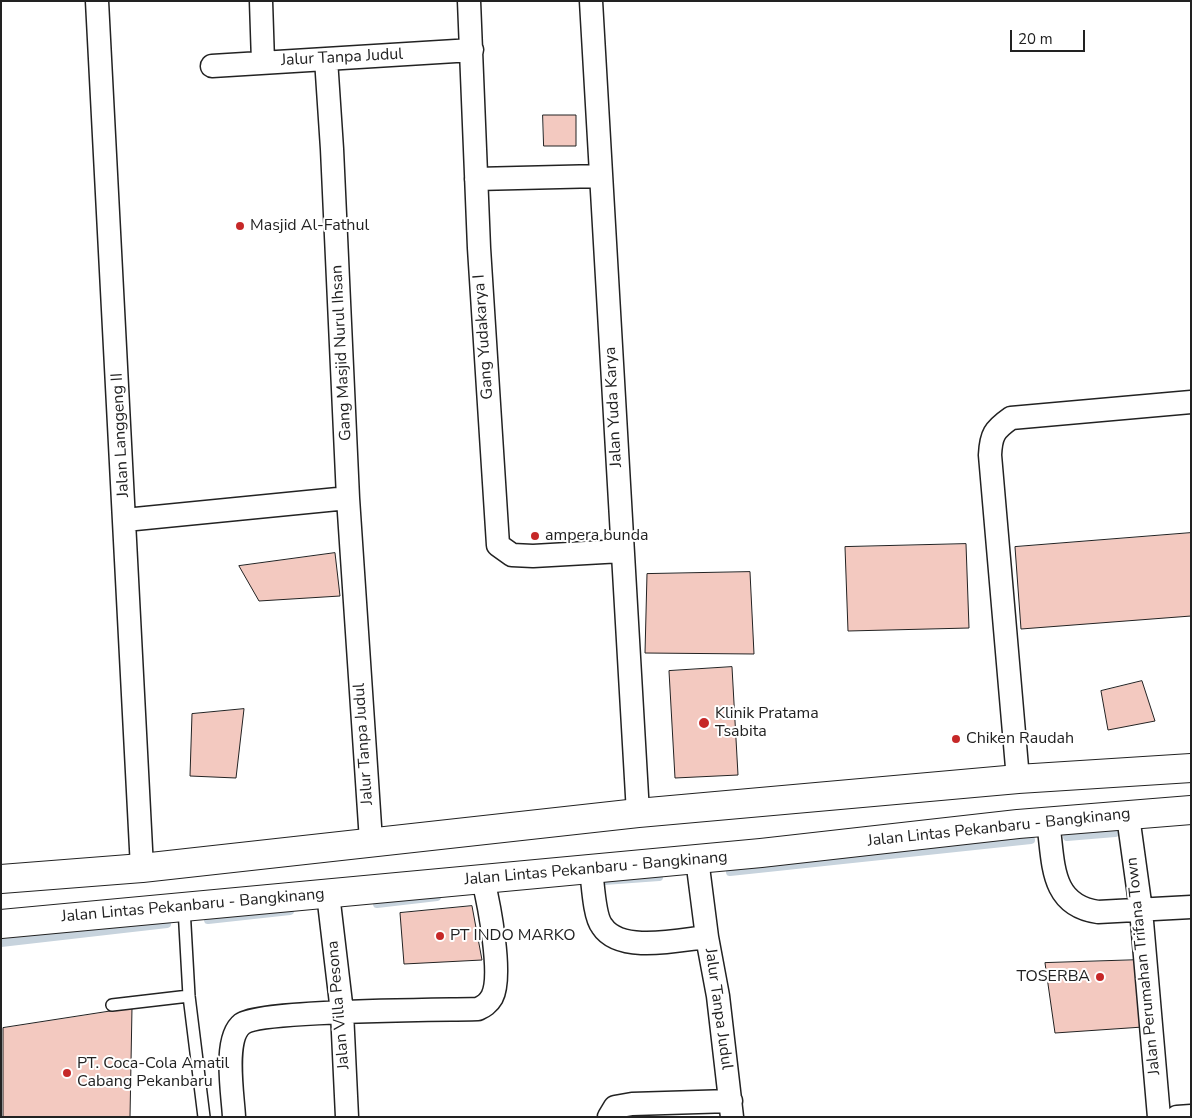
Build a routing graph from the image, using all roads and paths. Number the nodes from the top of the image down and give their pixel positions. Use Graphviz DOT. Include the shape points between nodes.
graph roads {
  1 [pos="97,1"];
  2 [pos="261,1"];
  3 [pos="469,1"];
  4 [pos="591,1"];
  5 [pos="472,50"];
  6 [pos="326,59"];
  7 [pos="263,62"];
  8 [pos="212,66"];
  9 [pos="601,176"];
  10 [pos="476,179"];
  11 [pos="1191,402"];
  12 [pos="348,498"];
  13 [pos="125,520"];
  14 [pos="622,551"];
  15 [pos="358,647"];
  16 [pos="1191,768"];
  17 [pos="1018,779"];
  18 [pos="1191,810"];
  19 [pos="638,813"];
  20 [pos="1128,816"];
  21 [pos="1048,822"];
  22 [pos="371,841"];
  23 [pos="697,859"];
  24 [pos="142,868"];
  25 [pos="591,870"];
  26 [pos="1,879"];
  27 [pos="483,880"];
  28 [pos="328,894"];
  29 [pos="1191,907"];
  30 [pos="184,908"];
  31 [pos="1141,910"];
  32 [pos="1,924"];
  33 [pos="708,937"];
  34 [pos="189,996"];
  35 [pos="112,1005"];
  36 [pos="342,1012"];
  37 [pos="732,1109"];
  38 [pos="1191,1116"];
  39 [pos="204,1117"];
  40 [pos="234,1117"];
  41 [pos="347,1117"];
  42 [pos="609,1117"];
  43 [pos="1159,1117"];
  44 [pos="1177,1117"];
  1 -- 13 [label="street, Jalan Langgeng II"];
  2 -- 7 [label="street"];
  3 -- 5 [label="street, Gang Yudakarya I"];
  4 -- 9 [label="street, Jalan Yuda Karya"];
  5 -- 6 [label="street, Jalur Tanpa Judul"];
  5 -- 10 [label="street, Gang Yudakarya I"];
  6 -- 7 [label="street, Jalur Tanpa Judul"];
  6 -- 12 [label="street, Gang Masjid Nurul Ihsan"];
  7 -- 8 [label="street, Jalur Tanpa Judul"];
  9 -- 10 [label="street"];
  9 -- 14 [label="street, Jalan Yuda Karya"];
  10 -- 14 [label="street, Gang Yudakarya I" via="498,545 512,556"];
  11 -- 17 [label="street" via="1011,418 996,428 990,442 990,455"];
  12 -- 13 [label="street"];
  12 -- 15 [label="street, Gang Masjid Nurul Ihsan"];
  13 -- 24 [label="street, Jalan Langgeng II"];
  14 -- 19 [label="street, Jalan Yuda Karya"];
  15 -- 22 [label="street, Jalur Tanpa Judul"];
  16 -- 17 [label="highway"];
  17 -- 19 [label="highway"];
  18 -- 20 [label="highway, Jalan Lintas Pekanbaru - Bangkinang"];
  19 -- 22 [label="highway"];
  20 -- 21 [label="highway, Jalan Lintas Pekanbaru - Bangkinang"];
  20 -- 31 [label="street, Jalan Perumahan Trifana Town"];
  21 -- 23 [label="highway, Jalan Lintas Pekanbaru - Bangkinang"];
  21 -- 31 [label="street" via="1058,887 1070,901 1084,910 1098,912"];
  22 -- 24 [label="highway"];
  23 -- 25 [label="highway, Jalan Lintas Pekanbaru - Bangkinang"];
  23 -- 33 [label="street"];
  24 -- 26 [label="highway"];
  25 -- 27 [label="highway, Jalan Lintas Pekanbaru - Bangkinang"];
  25 -- 33 [label="street, Jalur Tanpa Judul" via="601,926 616,939 641,944"];
  27 -- 28 [label="highway, Jalan Lintas Pekanbaru - Bangkinang"];
  27 -- 36 [label="street" via="491,910 496,982 493,996 487,1004 478,1009"];
  28 -- 30 [label="highway, Jalan Lintas Pekanbaru - Bangkinang"];
  28 -- 36 [label="street, Jalan Villa Pesona"];
  29 -- 31 [label="street"];
  30 -- 32 [label="highway, Jalan Lintas Pekanbaru - Bangkinang"];
  30 -- 34 [label="lane"];
  31 -- 43 [label="street, Jalan Perumahan Trifana Town"];
  33 -- 37 [label="street, Jalur Tanpa Judul"];
  34 -- 35 [label="lane"];
  34 -- 39 [label="lane"];
  36 -- 40 [label="street" via="256,1019 242,1024 234,1035 231,1052"];
  36 -- 41 [label="street, Jalan Villa Pesona"];
  37 -- 42 [label="street" via="632,1104 615,1107"];
  38 -- 44 [label="street"];
}
